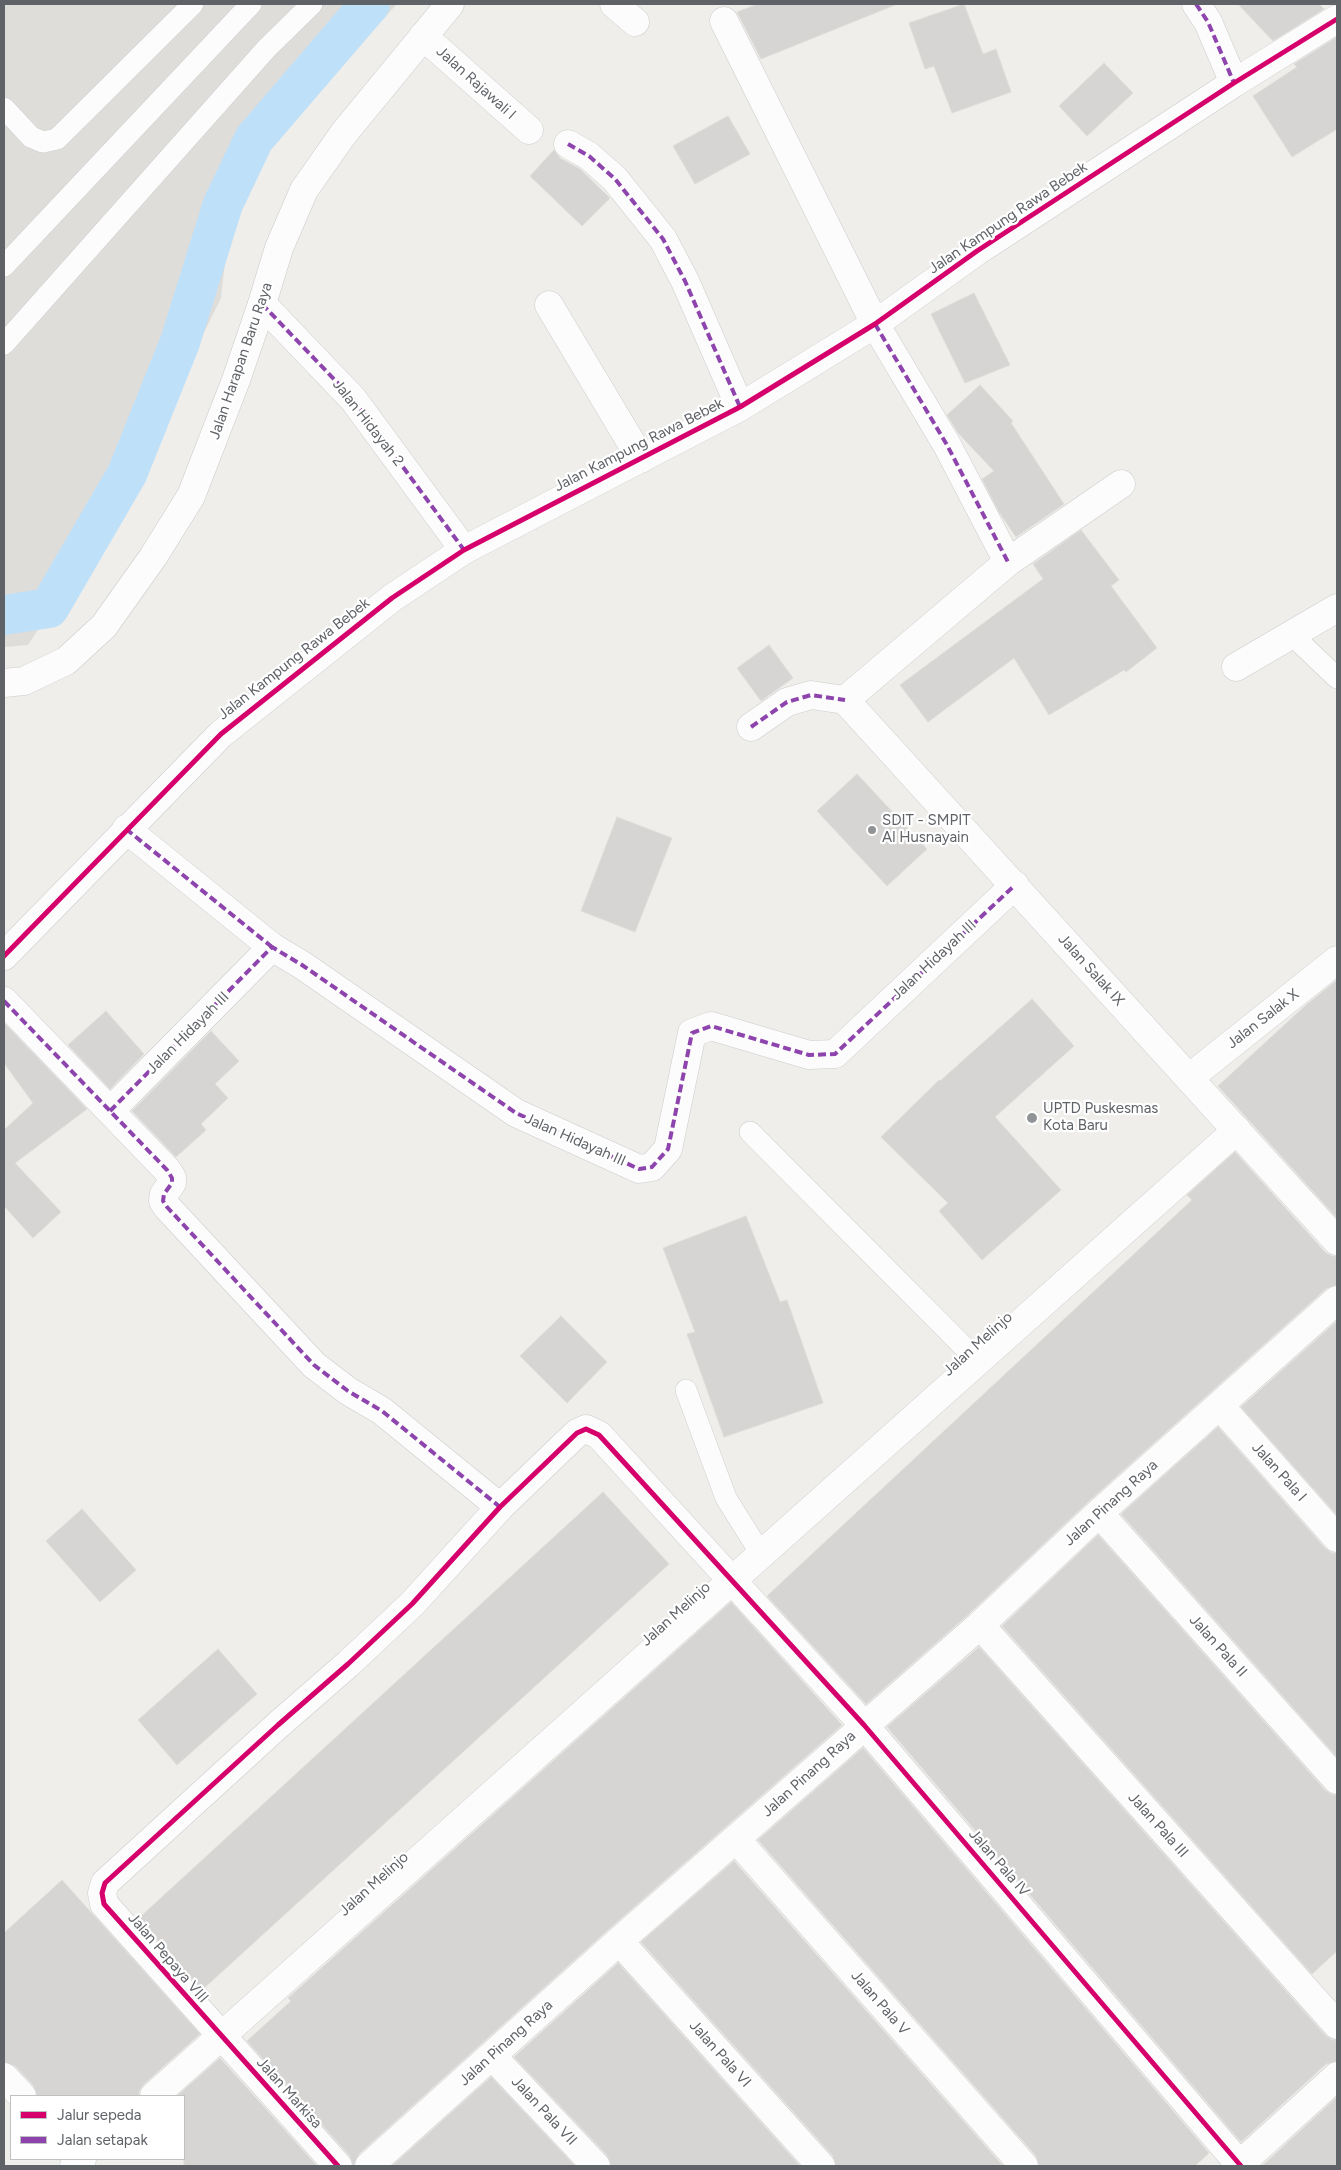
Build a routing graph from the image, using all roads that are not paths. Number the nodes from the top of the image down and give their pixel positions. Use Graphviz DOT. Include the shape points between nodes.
graph roads {
  1 [pos="193,4"];
  2 [pos="251,4"];
  3 [pos="312,4"];
  4 [pos="450,4"];
  5 [pos="614,4"];
  6 [pos="1196,4"];
  7 [pos="1337,19"];
  8 [pos="724,21"];
  9 [pos="635,22"];
  10 [pos="423,36"];
  11 [pos="1234,83"];
  12 [pos="4,108"];
  13 [pos="529,130"];
  14 [pos="568,144"];
  15 [pos="4,266"];
  16 [pos="262,304"];
  17 [pos="549,305"];
  18 [pos="874,324"];
  19 [pos="4,344"];
  20 [pos="740,408"];
  21 [pos="641,459"];
  22 [pos="1121,484"];
  23 [pos="464,550"];
  24 [pos="1008,562"];
  25 [pos="1337,608"];
  26 [pos="1292,635"];
  27 [pos="1236,667"];
  28 [pos="1337,678"];
  29 [pos="4,684"];
  30 [pos="845,700"];
  31 [pos="751,727"];
  32 [pos="126,829"];
  33 [pos="1015,885"];
  34 [pos="272,947"];
  35 [pos="4,956"];
  36 [pos="1337,960"];
  37 [pos="4,1001"];
  38 [pos="1189,1078"];
  39 [pos="110,1111"];
  40 [pos="1237,1130"];
  41 [pos="750,1132"];
  42 [pos="1337,1241"];
  43 [pos="1337,1300"];
  44 [pos="978,1361"];
  45 [pos="686,1390"];
  46 [pos="1220,1406"];
  47 [pos="500,1507"];
  48 [pos="1099,1513"];
  49 [pos="1337,1538"];
  50 [pos="761,1554"];
  51 [pos="733,1580"];
  52 [pos="980,1625"];
  53 [pos="864,1725"];
  54 [pos="1337,1780"];
  55 [pos="736,1839"];
  56 [pos="619,1941"];
  57 [pos="1337,2026"];
  58 [pos="221,2037"];
  59 [pos="492,2056"];
  60 [pos="1337,2076"];
  61 [pos="4,2077"];
  62 [pos="21,2095"];
  63 [pos="155,2095"];
  64 [pos="338,2166"];
  65 [pos="369,2166"];
  66 [pos="596,2166"];
  67 [pos="822,2166"];
  68 [pos="1024,2166"];
  69 [pos="1240,2166"];
  1 -- 12 [label="lane" via="57,139 43,142 31,137"];
  2 -- 15 [label="lane"];
  3 -- 19 [label="lane" via="267,48"];
  4 -- 10 [label="street, Jalan Harapan Baru Raya"];
  5 -- 9 [label="street"];
  6 -- 11 [label="street" via="1208,22"];
  7 -- 11 [label="street, Jalan Kampung Rawa Bebek"];
  8 -- 18 [label="street"];
  10 -- 13 [label="street, Jalan Rajawali I"];
  10 -- 16 [label="street, Jalan Harapan Baru Raya" via="344,133 304,190 279,248"];
  11 -- 18 [label="street, Jalan Kampung Rawa Bebek" via="976,251"];
  14 -- 20 [label="street" via="589,156 615,180 663,239 685,281"];
  16 -- 23 [label="street, Jalan Hidayah 2" via="353,399"];
  16 -- 29 [label="street, Jalan Harapan Baru Raya" via="191,496 153,557 104,626 66,661 24,681"];
  17 -- 21 [label="street"];
  18 -- 20 [label="street, Jalan Kampung Rawa Bebek"];
  18 -- 24 [label="street" via="946,445"];
  20 -- 21 [label="street, Jalan Kampung Rawa Bebek"];
  21 -- 23 [label="street, Jalan Kampung Rawa Bebek"];
  22 -- 24 [label="street"];
  23 -- 32 [label="street, Jalan Kampung Rawa Bebek" via="392,598 221,734"];
  24 -- 30 [label="street"];
  25 -- 26 [label="street"];
  26 -- 27 [label="street"];
  26 -- 28 [label="lane"];
  30 -- 31 [label="street" via="811,695 787,702"];
  30 -- 33 [label="street, Jalan Salak IX"];
  32 -- 34 [label="street"];
  32 -- 35 [label="street, Jalan Kampung Rawa Bebek"];
  33 -- 34 [label="street, Jalan Hidayah III" via="835,1054 808,1055 711,1026 692,1032 668,1149 652,1167 639,1169 516,1113"];
  33 -- 38 [label="street, Jalan Salak IX"];
  34 -- 39 [label="street, Jalan Hidayah III"];
  36 -- 38 [label="street, Jalan Salak X"];
  37 -- 39 [label="street"];
  38 -- 40 [label="street, Jalan Salak IX"];
  39 -- 47 [label="street" via="172,1178 164,1194 163,1201 167,1207 314,1365 382,1411"];
  40 -- 42 [label="street, Jalan Salak IX"];
  40 -- 44 [label="street, Jalan Melinjo"];
  41 -- 44 [label="lane"];
  43 -- 46 [label="street, Jalan Pinang Raya"];
  44 -- 50 [label="street, Jalan Melinjo"];
  45 -- 50 [label="lane" via="726,1498"];
  46 -- 48 [label="street, Jalan Pinang Raya"];
  46 -- 49 [label="street, Jalan Pala I"];
  47 -- 51 [label="street, Jalan Pala IV" via="577,1433 586,1429 599,1435"];
  47 -- 58 [label="street, Jalan Pepaya VIII" via="412,1604 105,1883 102,1892 104,1904"];
  48 -- 52 [label="street, Jalan Pinang Raya"];
  48 -- 54 [label="street, Jalan Pala II"];
  50 -- 51 [label="street, Jalan Melinjo"];
  51 -- 53 [label="street, Jalan Pala IV"];
  51 -- 58 [label="street, Jalan Melinjo"];
  52 -- 53 [label="street, Jalan Pinang Raya"];
  52 -- 57 [label="street, Jalan Pala III"];
  53 -- 55 [label="street, Jalan Pinang Raya"];
  53 -- 69 [label="street, Jalan Pala IV"];
  55 -- 56 [label="street, Jalan Pinang Raya"];
  55 -- 68 [label="street, Jalan Pala V"];
  56 -- 59 [label="street, Jalan Pinang Raya"];
  56 -- 67 [label="street, Jalan Pala VI"];
  58 -- 63 [label="street, Jalan Melinjo"];
  58 -- 64 [label="street, Jalan Markisa"];
  59 -- 65 [label="street, Jalan Pinang Raya"];
  59 -- 66 [label="street, Jalan Pala VII"];
  60 -- 69 [label="street"];
  61 -- 62 [label="street"];
}
